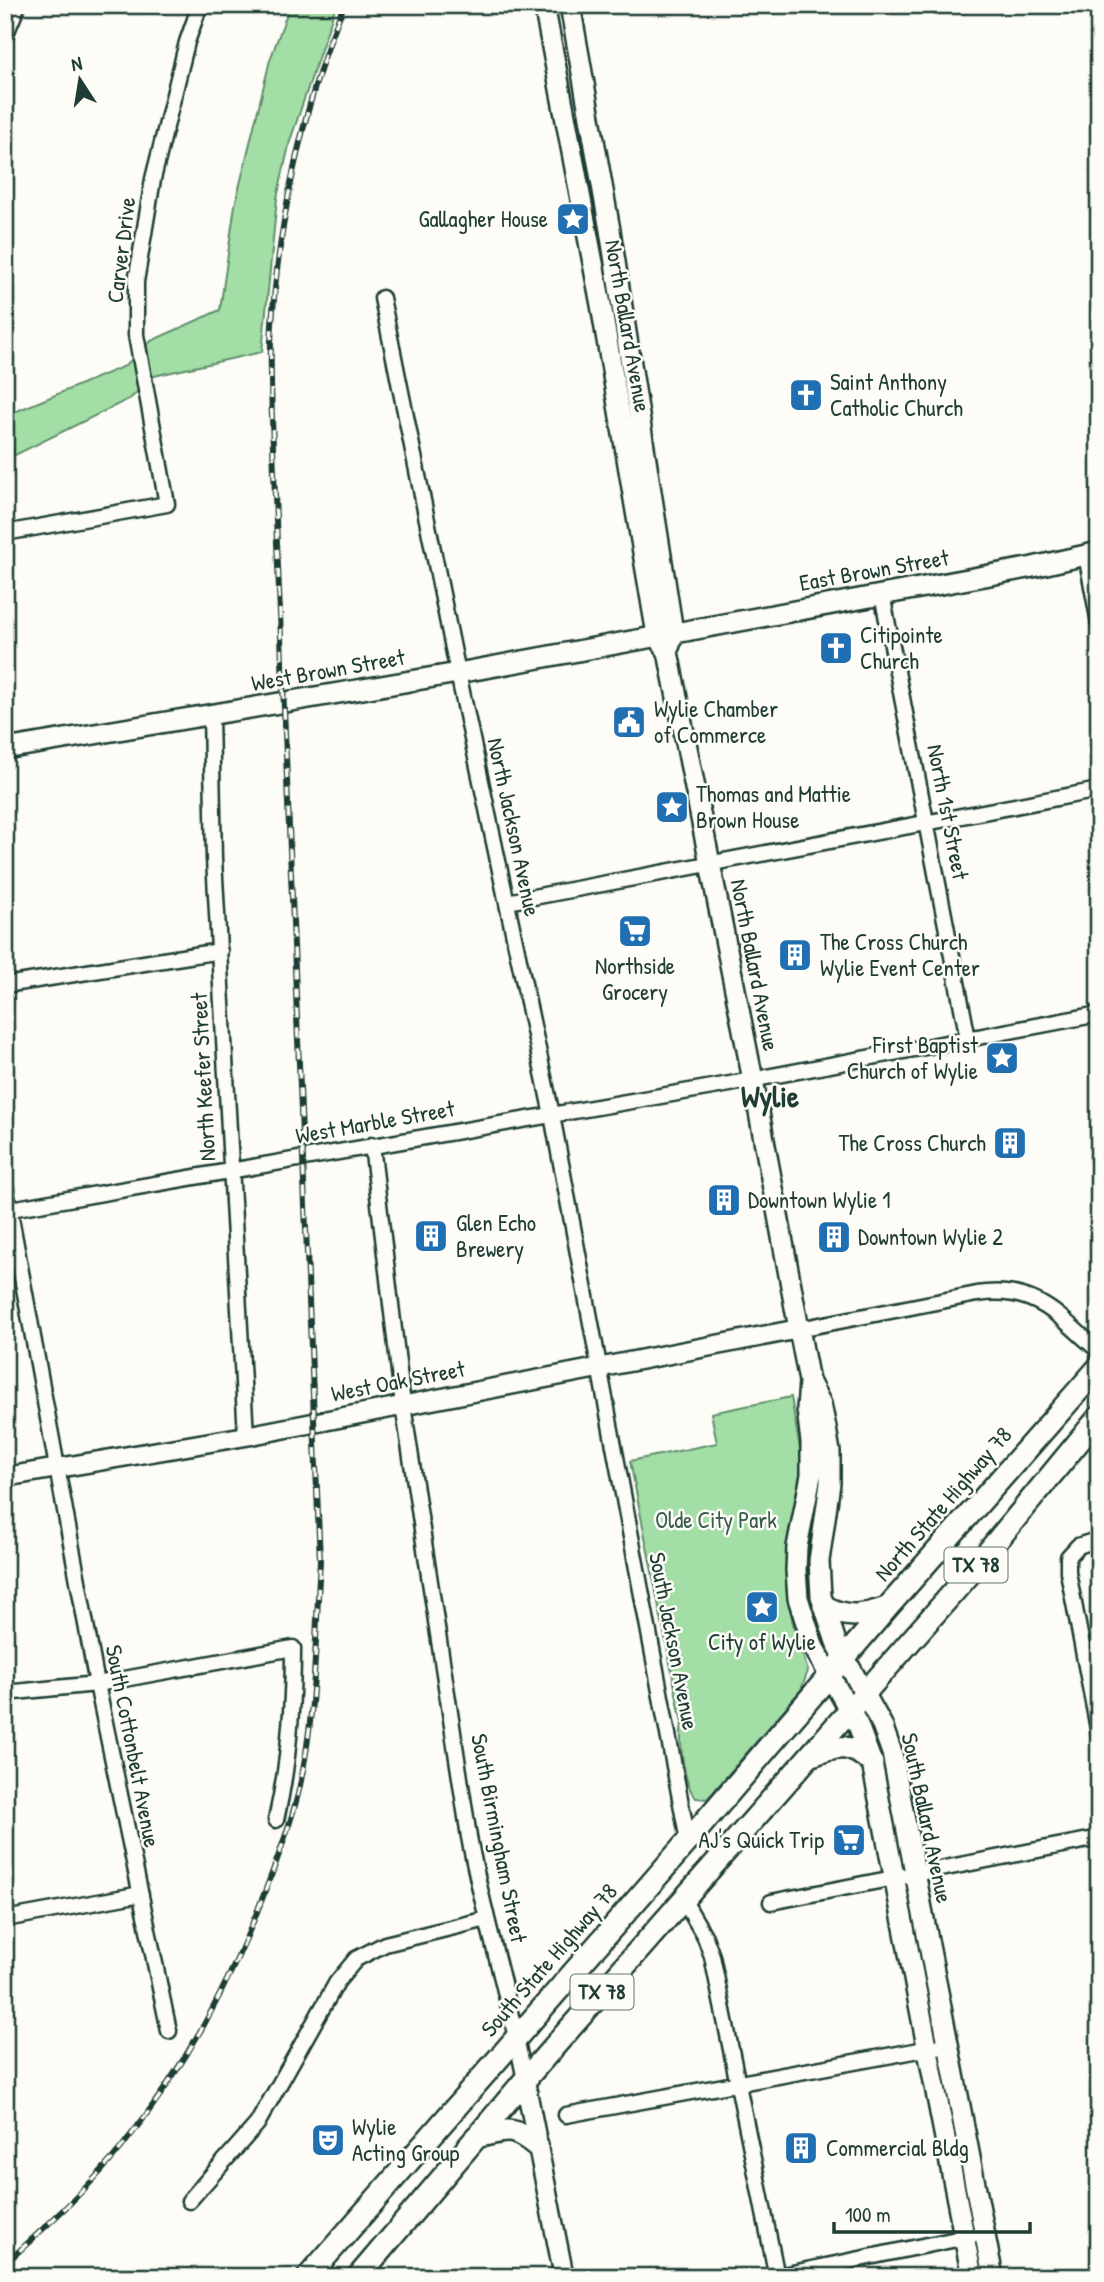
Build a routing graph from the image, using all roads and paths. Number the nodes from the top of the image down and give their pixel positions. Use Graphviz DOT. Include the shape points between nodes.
graph roads {
  1 [pos="18,5"];
  2 [pos="200,5"];
  3 [pos="544,5"];
  4 [pos="570,5"];
  5 [pos="6,36"];
  6 [pos="382,298"];
  7 [pos="5,533"];
  8 [pos="1092,554"];
  9 [pos="882,594"];
  10 [pos="1099,623"];
  11 [pos="665,633"];
  12 [pos="458,673"];
  13 [pos="211,715"];
  14 [pos="5,749"];
  15 [pos="1099,790"];
  16 [pos="927,824"];
  17 [pos="709,863"];
  18 [pos="507,902"];
  19 [pos="220,951"];
  20 [pos="5,985"];
  21 [pos="1099,1014"];
  22 [pos="968,1039"];
  23 [pos="753,1080"];
  24 [pos="552,1115"];
  25 [pos="372,1145"];
  26 [pos="230,1170"];
  27 [pos="5,1185"];
  28 [pos="7,1210"];
  29 [pos="799,1329"];
  30 [pos="1099,1351"];
  31 [pos="599,1366"];
  32 [pos="1099,1367"];
  33 [pos="809,1381"];
  34 [pos="403,1405"];
  35 [pos="1099,1417"];
  36 [pos="246,1436"];
  37 [pos="58,1469"];
  38 [pos="5,1477"];
  39 [pos="1099,1539"];
  40 [pos="824,1606"];
  41 [pos="887,1608"];
  42 [pos="845,1659"];
  43 [pos="829,1678"];
  44 [pos="97,1684"];
  45 [pos="5,1693"];
  46 [pos="864,1694"];
  47 [pos="850,1711"];
  48 [pos="1099,1734"];
  49 [pos="810,1755"];
  50 [pos="872,1763"];
  51 [pos="276,1821"];
  52 [pos="1099,1838"];
  53 [pos="688,1841"];
  54 [pos="916,1874"];
  55 [pos="894,1878"];
  56 [pos="141,1894"];
  57 [pos="683,1899"];
  58 [pos="771,1902"];
  59 [pos="5,1919"];
  60 [pos="487,1919"];
  61 [pos="169,2031"];
  62 [pos="517,2036"];
  63 [pos="947,2045"];
  64 [pos="926,2049"];
  65 [pos="525,2081"];
  66 [pos="737,2084"];
  67 [pos="566,2115"];
  68 [pos="477,2137"];
  69 [pos="537,2146"];
  70 [pos="189,2201"];
  71 [pos="984,2233"];
  72 [pos="965,2238"];
  73 [pos="308,2277"];
  74 [pos="358,2277"];
  75 [pos="564,2277"];
  76 [pos="776,2277"];
  77 [pos="972,2277"];
  78 [pos="993,2277"];
  1 -- 5 [label="street"];
  2 -- 7 [label="street, Carver Drive" via="153,179 136,282 136,335 167,504"];
  3 -- 11 [label="main road, North Ballard Avenue"];
  4 -- 11 [label="main road, North Ballard Avenue" via="612,242"];
  6 -- 12 [label="street, North Jackson Avenue"];
  8 -- 9 [label="main road, East Brown Street"];
  8 -- 10 [label="street"];
  9 -- 11 [label="main road, East Brown Street"];
  9 -- 16 [label="street, North 1st Street"];
  11 -- 12 [label="main road, West Brown Street"];
  11 -- 17 [label="main road, North Ballard Avenue"];
  12 -- 13 [label="main road, West Brown Street"];
  12 -- 18 [label="street, North Jackson Avenue"];
  13 -- 14 [label="main road, West Brown Street"];
  13 -- 19 [label="street, North Keefer Street"];
  15 -- 16 [label="street"];
  16 -- 17 [label="street"];
  16 -- 22 [label="street, North 1st Street"];
  17 -- 18 [label="street"];
  17 -- 23 [label="main road, North Ballard Avenue"];
  18 -- 24 [label="street, North Jackson Avenue"];
  19 -- 20 [label="street"];
  19 -- 26 [label="street, North Keefer Street"];
  21 -- 22 [label="street, West Marble Street"];
  22 -- 23 [label="street, West Marble Street"];
  23 -- 24 [label="street, West Marble Street"];
  23 -- 29 [label="main road, North Ballard Avenue"];
  24 -- 25 [label="street, West Marble Street"];
  24 -- 31 [label="street, North Jackson Avenue"];
  25 -- 26 [label="street, West Marble Street"];
  25 -- 34 [label="street, South Birmingham Street"];
  26 -- 28 [label="street, West Marble Street"];
  26 -- 36 [label="street, North Keefer Street"];
  27 -- 28 [label="street, South Cottonbelt Avenue"];
  28 -- 37 [label="street, South Cottonbelt Avenue"];
  29 -- 30 [label="street" via="1006,1291 1040,1303"];
  29 -- 31 [label="street, West Oak Street"];
  29 -- 33 [label="main road, South Ballard Avenue"];
  31 -- 34 [label="street, West Oak Street"];
  31 -- 53 [label="street, South Jackson Avenue"];
  32 -- 41 [label="main road, North State Highway 78 / TX 78"];
  33 -- 40 [label="main road, South Ballard Avenue" via="821,1404 830,1460 819,1561"];
  33 -- 43 [label="main road, South Ballard Avenue" via="811,1475 797,1547 796,1584 808,1633"];
  34 -- 36 [label="street, West Oak Street"];
  34 -- 60 [label="street, South Birmingham Street" via="470,1837"];
  35 -- 46 [label="main road, TX 78"];
  36 -- 37 [label="street, West Oak Street"];
  37 -- 38 [label="street, West Oak Street"];
  37 -- 44 [label="street, South Cottonbelt Avenue"];
  39 -- 48 [label="street" via="1078,1546 1068,1557"];
  40 -- 41 [label="main road" via="834,1613 857,1616"];
  40 -- 42 [label="main road, South Ballard Avenue"];
  41 -- 42 [label="main road, North State Highway 78 / TX 78"];
  42 -- 43 [label="main road, North State Highway 78 / TX 78"];
  42 -- 46 [label="main road, South Ballard Avenue"];
  43 -- 47 [label="main road, South Ballard Avenue"];
  43 -- 53 [label="main road, South State Highway 78 / TX 78"];
  44 -- 45 [label="street"];
  44 -- 51 [label="street" via="293,1648 290,1727"];
  44 -- 56 [label="street, South Cottonbelt Avenue"];
  46 -- 47 [label="main road, TX 78"];
  46 -- 54 [label="main road, South Ballard Avenue" via="892,1753"];
  47 -- 49 [label="main road, TX 78"];
  47 -- 50 [label="main road, South Ballard Avenue"];
  49 -- 50 [label="main road" via="847,1747"];
  49 -- 57 [label="main road, TX 78"];
  50 -- 55 [label="main road, South Ballard Avenue"];
  52 -- 54 [label="street"];
  53 -- 62 [label="main road, South State Highway 78 / TX 78"];
  54 -- 55 [label="street"];
  54 -- 63 [label="main road, South Ballard Avenue"];
  55 -- 58 [label="street"];
  55 -- 64 [label="main road, South Ballard Avenue"];
  56 -- 59 [label="street"];
  56 -- 61 [label="street, South Cottonbelt Avenue"];
  57 -- 65 [label="main road, TX 78"];
  57 -- 66 [label="street" via="712,1956"];
  60 -- 62 [label="street, South Birmingham Street"];
  60 -- 70 [label="street" via="385,1944 356,1959 337,1982 257,2123"];
  62 -- 65 [label="street, South Birmingham Street"];
  62 -- 73 [label="main road, South State Highway 78 / TX 78"];
  63 -- 64 [label="street"];
  63 -- 71 [label="main road, South Ballard Avenue"];
  64 -- 66 [label="street"];
  64 -- 72 [label="main road, South Ballard Avenue"];
  65 -- 68 [label="main road, TX 78"];
  65 -- 69 [label="street, South Birmingham Street"];
  66 -- 67 [label="street"];
  66 -- 76 [label="street"];
  68 -- 69 [label="main road" via="513,2130"];
  68 -- 74 [label="main road, TX 78"];
  69 -- 75 [label="street, South Birmingham Street"];
  71 -- 72 [label="street"];
  71 -- 78 [label="main road, South Ballard Avenue"];
  72 -- 76 [label="street"];
  72 -- 77 [label="main road, South Ballard Avenue"];
}
